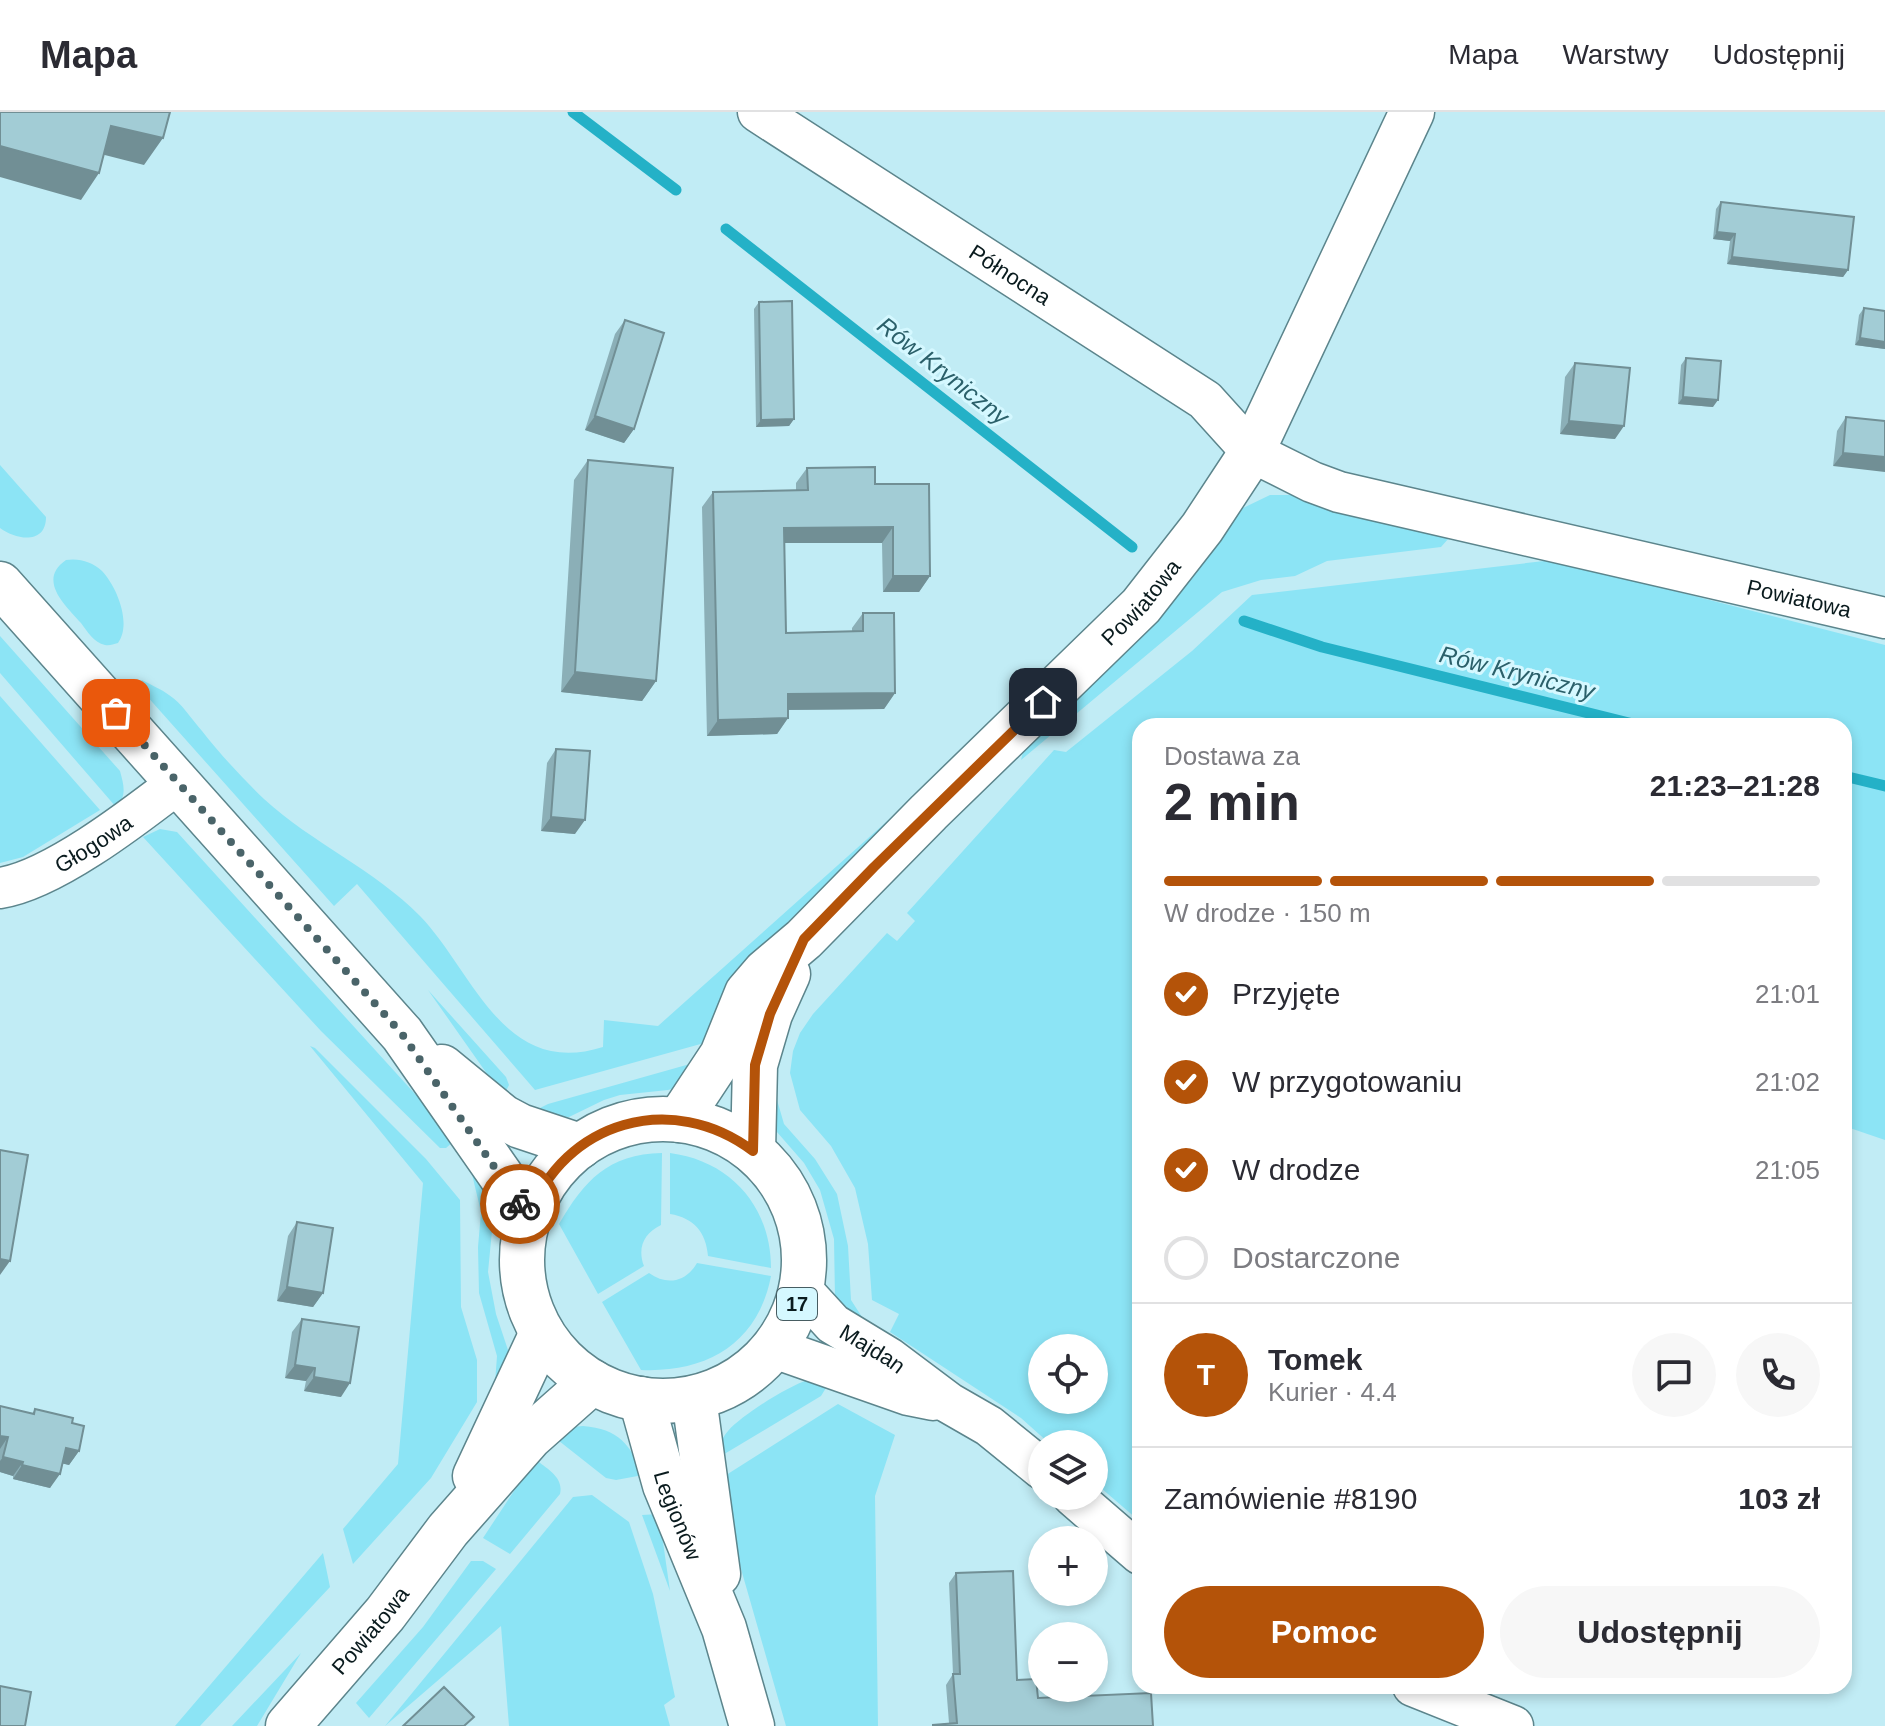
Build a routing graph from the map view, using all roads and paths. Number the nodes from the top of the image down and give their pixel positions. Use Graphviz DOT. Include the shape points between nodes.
graph roads {
  1 [pos="758,112"];
  2 [pos="1412,112"];
  3 [pos="1252,452"];
  4 [pos="0,584"];
  5 [pos="1885,618"];
  6 [pos="178,783"];
  7 [pos="0,888"];
  8 [pos="804,939"];
  9 [pos="402,1034"];
  10 [pos="679,1120"];
  11 [pos="580,1146"];
  12 [pos="753,1151"];
  13 [pos="529,1216"];
  14 [pos="801,1289"];
  15 [pos="542,1333"];
  16 [pos="774,1348"];
  17 [pos="592,1382"];
  18 [pos="694,1398"];
  19 [pos="641,1399"];
  20 [pos="949,1403"];
  21 [pos="1028,1458"];
  22 [pos="1089,1510"];
  23 [pos="448,1530"];
  24 [pos="1132,1547"];
  25 [pos="724,1628"];
  26 [pos="1433,1694"];
  27 [pos="288,1726"];
  28 [pos="752,1726"];
  29 [pos="1513,1726"];
  1 -- 3 [label="street, Północna" via="1205,400"];
  2 -- 3 [label="main road, Powiatowa"];
  3 -- 5 [label="street, Powiatowa" via="1339,492"];
  3 -- 8 [label="main road, Powiatowa" via="1141,606"];
  4 -- 6 [label="main road"];
  6 -- 7 [label="street, Głogowa" via="123,825 39,876"];
  6 -- 9 [label="main road"];
  8 -- 10 [label="main road, Powiatowa" via="747,993 722,1055"];
  8 -- 12 [label="main road, Powiatowa" via="770,1014 755,1065"];
  9 -- 11 [label="main road" via="503,1117"];
  9 -- 13 [label="main road"];
  10 -- 11 [label="main road, 17" via="627,1124"];
  10 -- 12 [label="main road, 17" via="718,1130"];
  11 -- 13 [label="main road, 17" via="553,1171"];
  12 -- 14 [label="main road, 17" via="781,1182 794,1207 804,1248"];
  13 -- 15 [label="main road, 17" via="522,1276"];
  14 -- 16 [label="main road, 17"];
  14 -- 20 [label="street, Majdan" via="833,1324"];
  15 -- 17 [label="main road, 17" via="564,1361"];
  15 -- 23 [label="main road, Powiatowa"];
  16 -- 18 [label="main road, 17" via="738,1380"];
  16 -- 20 [label="street, Majdan" via="908,1395"];
  17 -- 19 [label="main road, 17"];
  17 -- 23 [label="main road, Powiatowa" via="530,1437"];
  18 -- 19 [label="main road, 17"];
  18 -- 25 [label="main road, Legionów"];
  19 -- 25 [label="main road, Legionów" via="665,1485"];
  20 -- 21 [label="street, Majdan"];
  22 -- 24 [label="street"];
  23 -- 27 [label="main road, Powiatowa" via="385,1614"];
  25 -- 28 [label="main road, Legionów"];
  26 -- 29 [label="street"];
}
